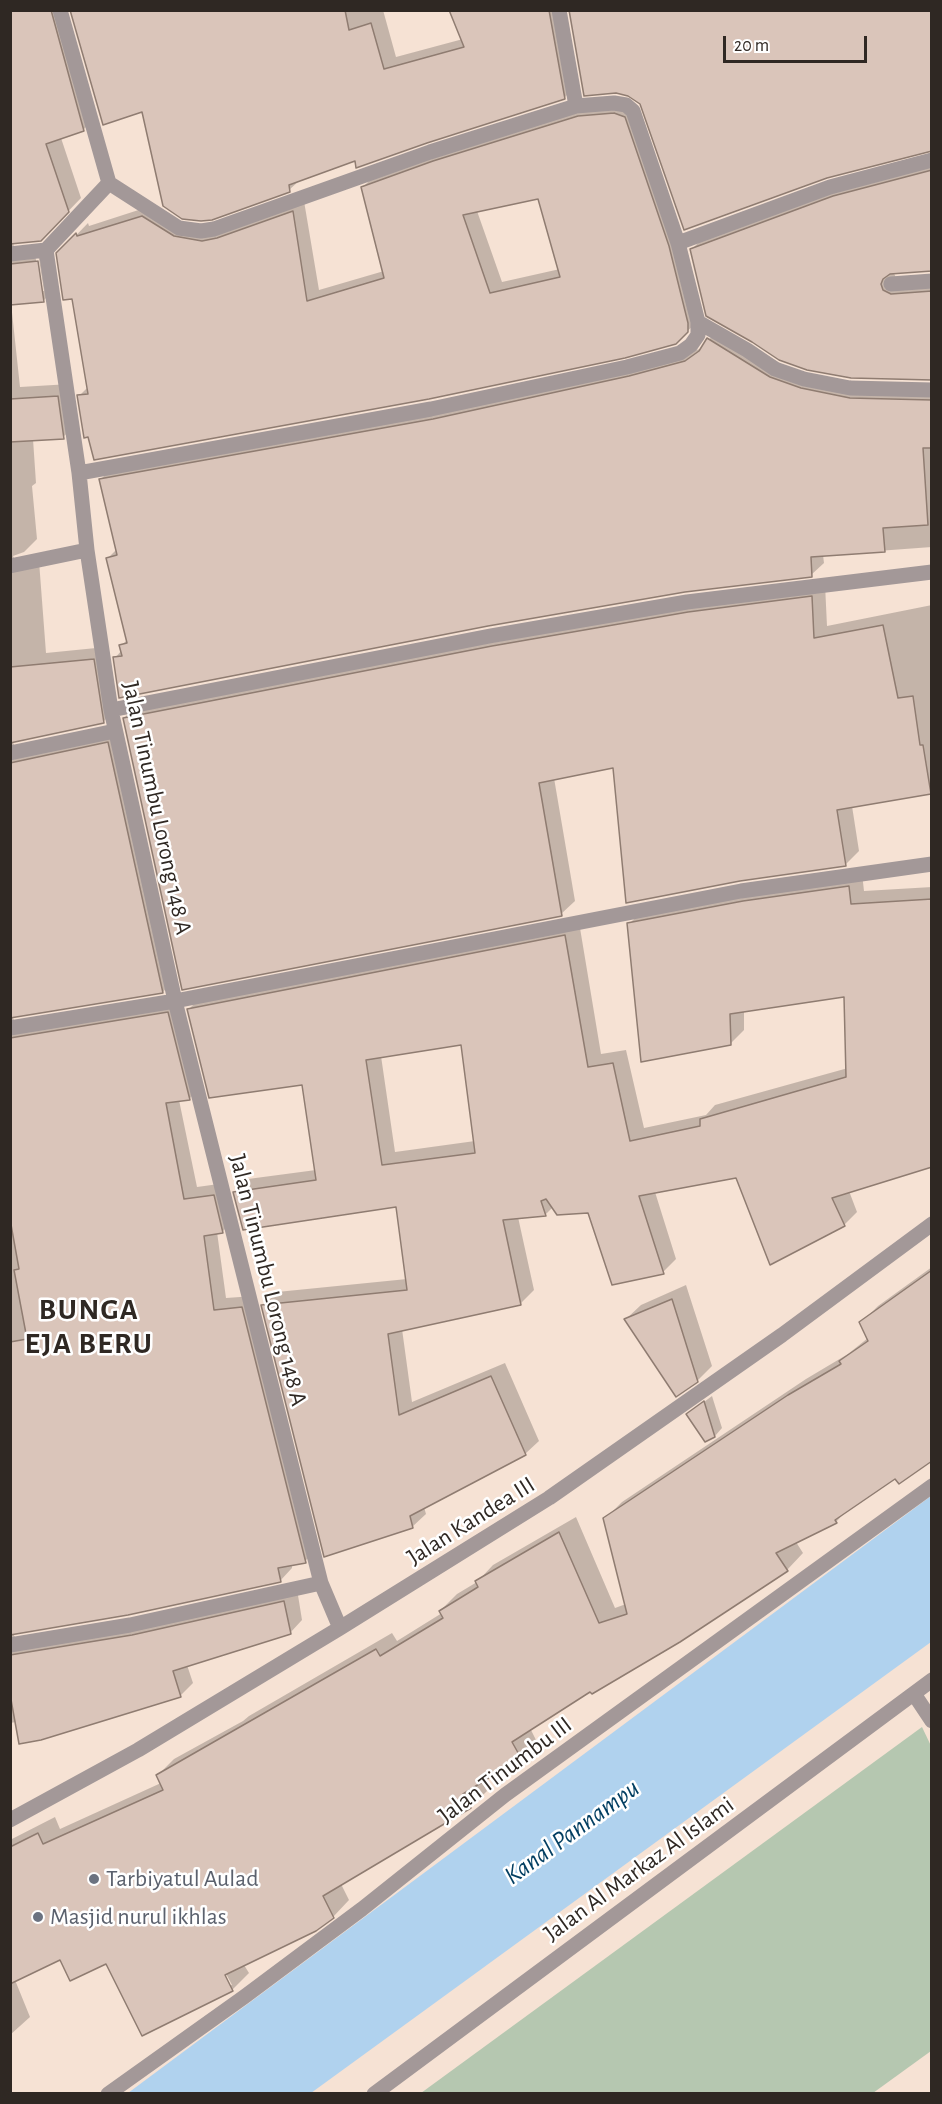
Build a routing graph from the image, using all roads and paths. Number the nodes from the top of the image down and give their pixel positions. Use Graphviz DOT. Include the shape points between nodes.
graph roads {
  1 [pos="60,10"];
  2 [pos="559,10"];
  3 [pos="576,106"];
  4 [pos="932,160"];
  5 [pos="109,183"];
  6 [pos="678,243"];
  7 [pos="46,250"];
  8 [pos="10,254"];
  9 [pos="932,281"];
  10 [pos="891,284"];
  11 [pos="698,322"];
  12 [pos="932,390"];
  13 [pos="80,473"];
  14 [pos="87,550"];
  15 [pos="10,566"];
  16 [pos="932,572"];
  17 [pos="111,710"];
  18 [pos="115,731"];
  19 [pos="10,753"];
  20 [pos="932,864"];
  21 [pos="175,1000"];
  22 [pos="10,1028"];
  23 [pos="932,1224"];
  24 [pos="932,1486"];
  25 [pos="321,1583"];
  26 [pos="340,1628"];
  27 [pos="10,1645"];
  28 [pos="932,1680"];
  29 [pos="914,1694"];
  30 [pos="932,1721"];
  31 [pos="10,1820"];
  32 [pos="108,2094"];
  33 [pos="374,2094"];
  1 -- 5 [label="street"];
  2 -- 3 [label="street"];
  3 -- 5 [label="street" via="430,152 214,229 179,228"];
  3 -- 6 [label="street" via="614,103 633,111"];
  4 -- 6 [label="street" via="830,187"];
  5 -- 7 [label="street"];
  6 -- 11 [label="street"];
  7 -- 8 [label="street"];
  7 -- 13 [label="street, Jalan Tinumbu Lorong 148 A"];
  9 -- 10 [label="street"];
  11 -- 12 [label="street" via="775,369 804,379 850,388"];
  11 -- 13 [label="street" via="698,335 680,353 627,367 431,409"];
  13 -- 14 [label="street, Jalan Tinumbu Lorong 148 A"];
  14 -- 15 [label="street"];
  14 -- 17 [label="street, Jalan Tinumbu Lorong 148 A"];
  16 -- 17 [label="street" via="687,602"];
  17 -- 18 [label="street, Jalan Tinumbu Lorong 148 A"];
  18 -- 19 [label="street"];
  18 -- 21 [label="street, Jalan Tinumbu Lorong 148 A"];
  20 -- 21 [label="street" via="741,891"];
  21 -- 22 [label="street"];
  21 -- 25 [label="street, Jalan Tinumbu Lorong 148 A"];
  23 -- 26 [label="street, Jalan Kandea III" via="782,1335 549,1498"];
  24 -- 32 [label="street, Jalan Tinumbu III" via="506,1795 344,1922"];
  25 -- 26 [label="street, Jalan Tinumbu Lorong 148 A"];
  25 -- 27 [label="street"];
  26 -- 31 [label="street, Jalan Kandea III" via="138,1750"];
  28 -- 29 [label="street, Jalan Al Markaz Al Islami"];
  29 -- 30 [label="street"];
  29 -- 33 [label="street, Jalan Al Markaz Al Islami"];
}
